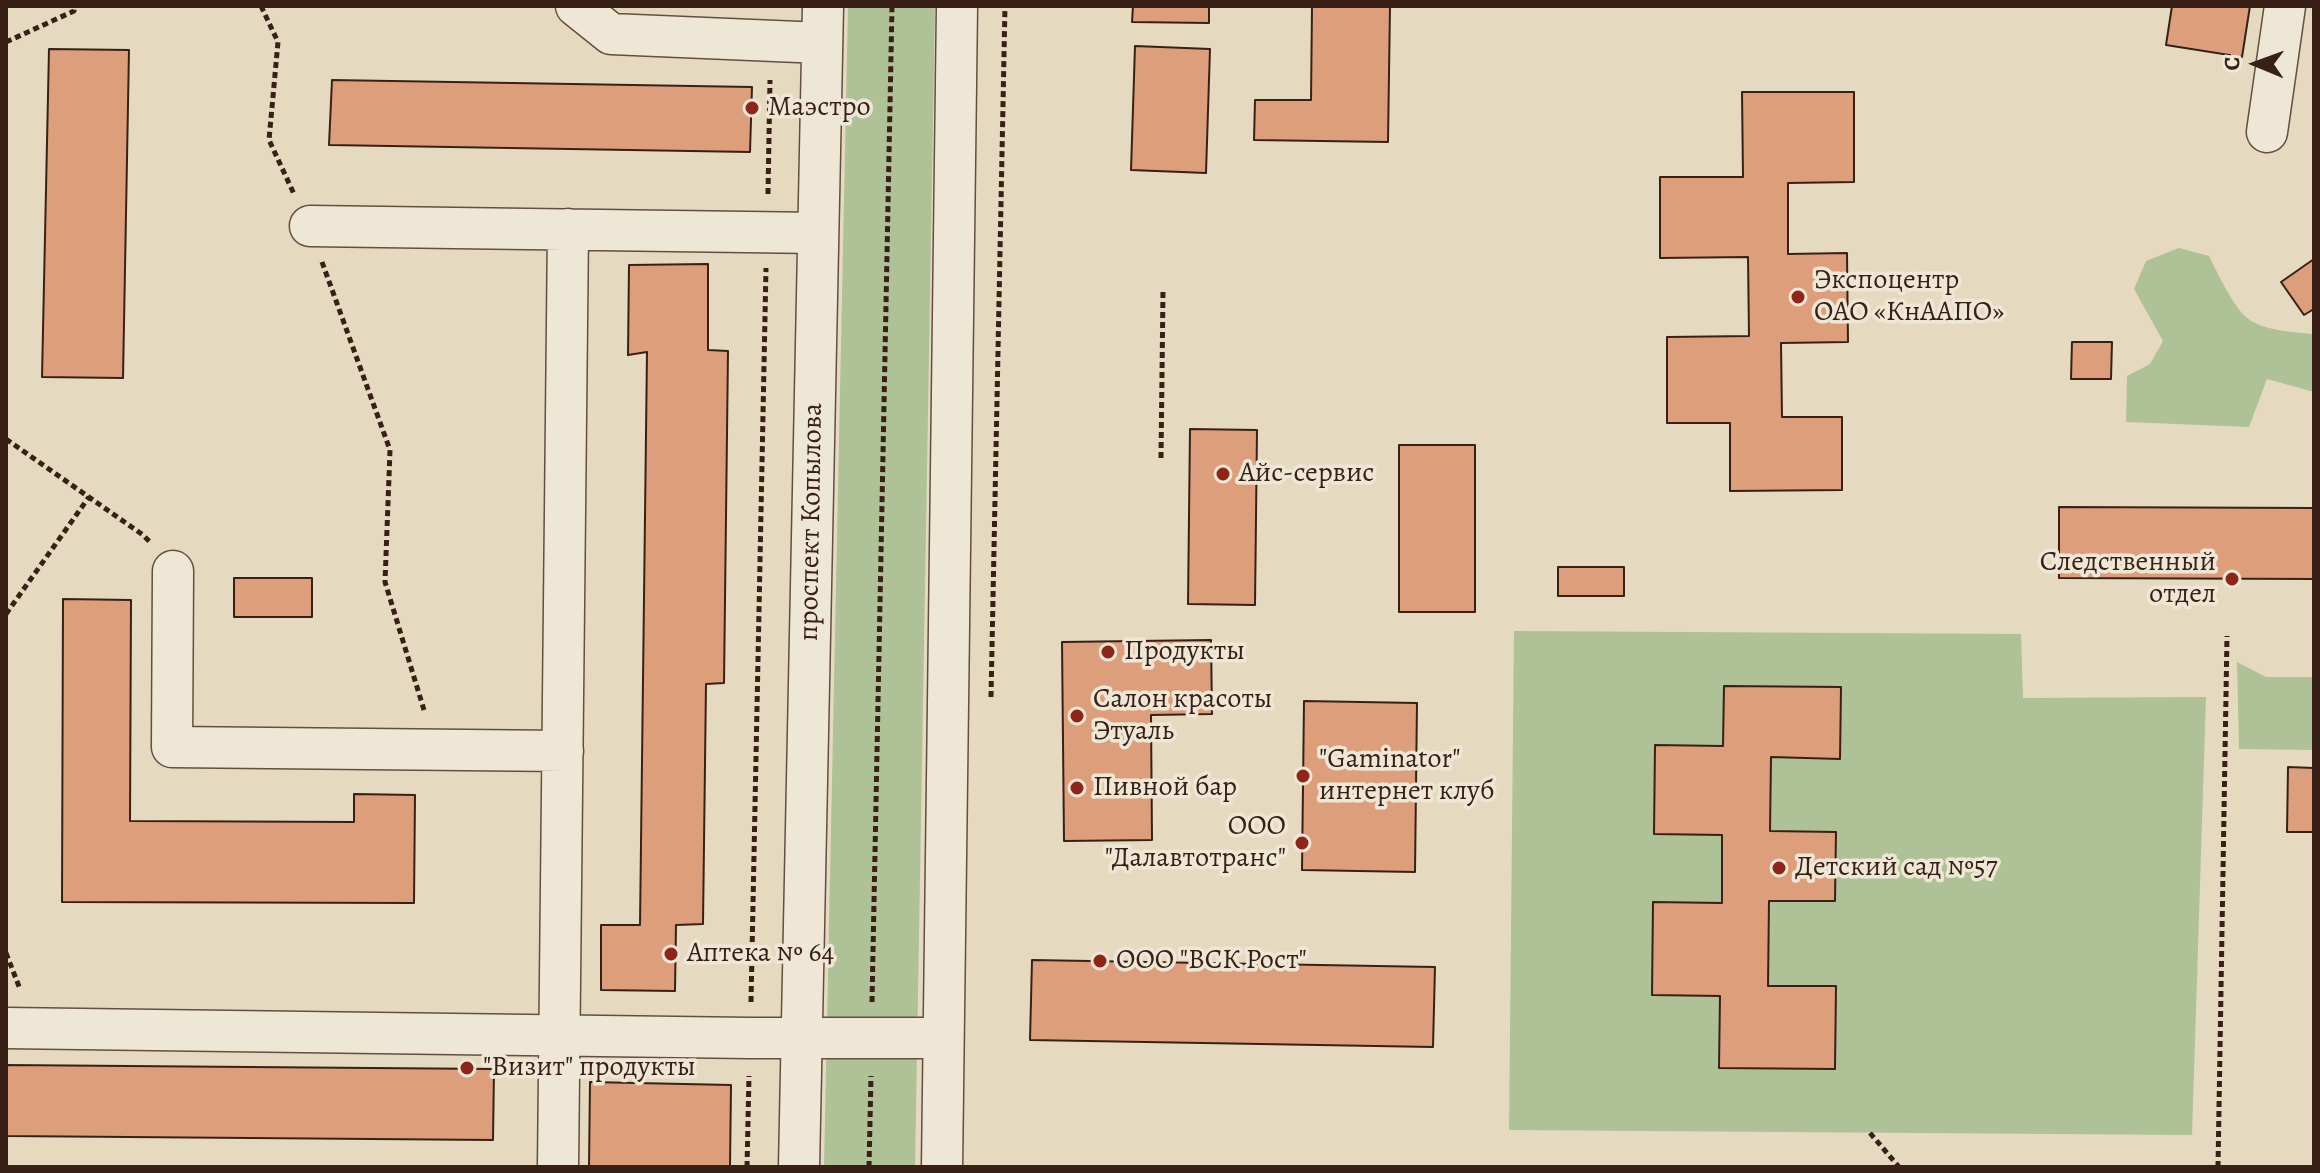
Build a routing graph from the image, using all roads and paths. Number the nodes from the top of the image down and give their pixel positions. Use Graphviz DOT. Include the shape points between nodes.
graph roads {
  1 [pos="74,6"];
  2 [pos="261,6"];
  3 [pos="576,6"];
  4 [pos="892,6"];
  5 [pos="957,6"];
  6 [pos="1005,6"];
  7 [pos="2285,6"];
  8 [pos="823,24"];
  9 [pos="771,40"];
  10 [pos="6,42"];
  11 [pos="2267,132"];
  12 [pos="310,226"];
  13 [pos="568,229"];
  14 [pos="767,232"];
  15 [pos="818,233"];
  16 [pos="1163,290"];
  17 [pos="6,439"];
  18 [pos="1161,458"];
  19 [pos="90,497"];
  20 [pos="173,571"];
  21 [pos="6,614"];
  22 [pos="2227,636"];
  23 [pos="990,708"];
  24 [pos="436,750"];
  25 [pos="563,751"];
  26 [pos="6,1028"];
  27 [pos="560,1036"];
  28 [pos="750,1038"];
  29 [pos="872,1038"];
  30 [pos="943,1038"];
  31 [pos="802,1039"];
  32 [pos="1870,1133"];
  33 [pos="558,1167"];
  34 [pos="747,1167"];
  35 [pos="799,1167"];
  36 [pos="869,1167"];
  37 [pos="942,1167"];
  38 [pos="1899,1167"];
  39 [pos="2218,1167"];
  1 -- 10 [label="path" via="74,11"];
  2 -- 12 [label="path" via="278,42 269,140"];
  3 -- 9 [label="street" via="611,34"];
  4 -- 29 [label="path"];
  5 -- 30 [label="street"];
  6 -- 23 [label="path"];
  7 -- 11 [label="street"];
  8 -- 9 [label="street"];
  8 -- 15 [label="street, проспект Копылова"];
  9 -- 14 [label="path"];
  12 -- 13 [label="street"];
  12 -- 24 [label="path" via="390,450 385,582"];
  13 -- 14 [label="street"];
  13 -- 25 [label="street"];
  14 -- 15 [label="street"];
  14 -- 28 [label="path"];
  15 -- 31 [label="street, проспект Копылова"];
  16 -- 18 [label="path"];
  17 -- 19 [label="path"];
  19 -- 20 [label="path" via="143,535"];
  19 -- 21 [label="path"];
  20 -- 24 [label="street" via="172,747"];
  22 -- 39 [label="path"];
  24 -- 25 [label="street"];
  25 -- 27 [label="street"];
  26 -- 27 [label="street"];
  27 -- 28 [label="street"];
  27 -- 33 [label="street"];
  28 -- 31 [label="street"];
  28 -- 34 [label="path"];
  29 -- 30 [label="street"];
  29 -- 31 [label="street"];
  29 -- 36 [label="path"];
  30 -- 37 [label="street"];
  31 -- 35 [label="street, проспект Копылова"];
  32 -- 38 [label="path"];
}
